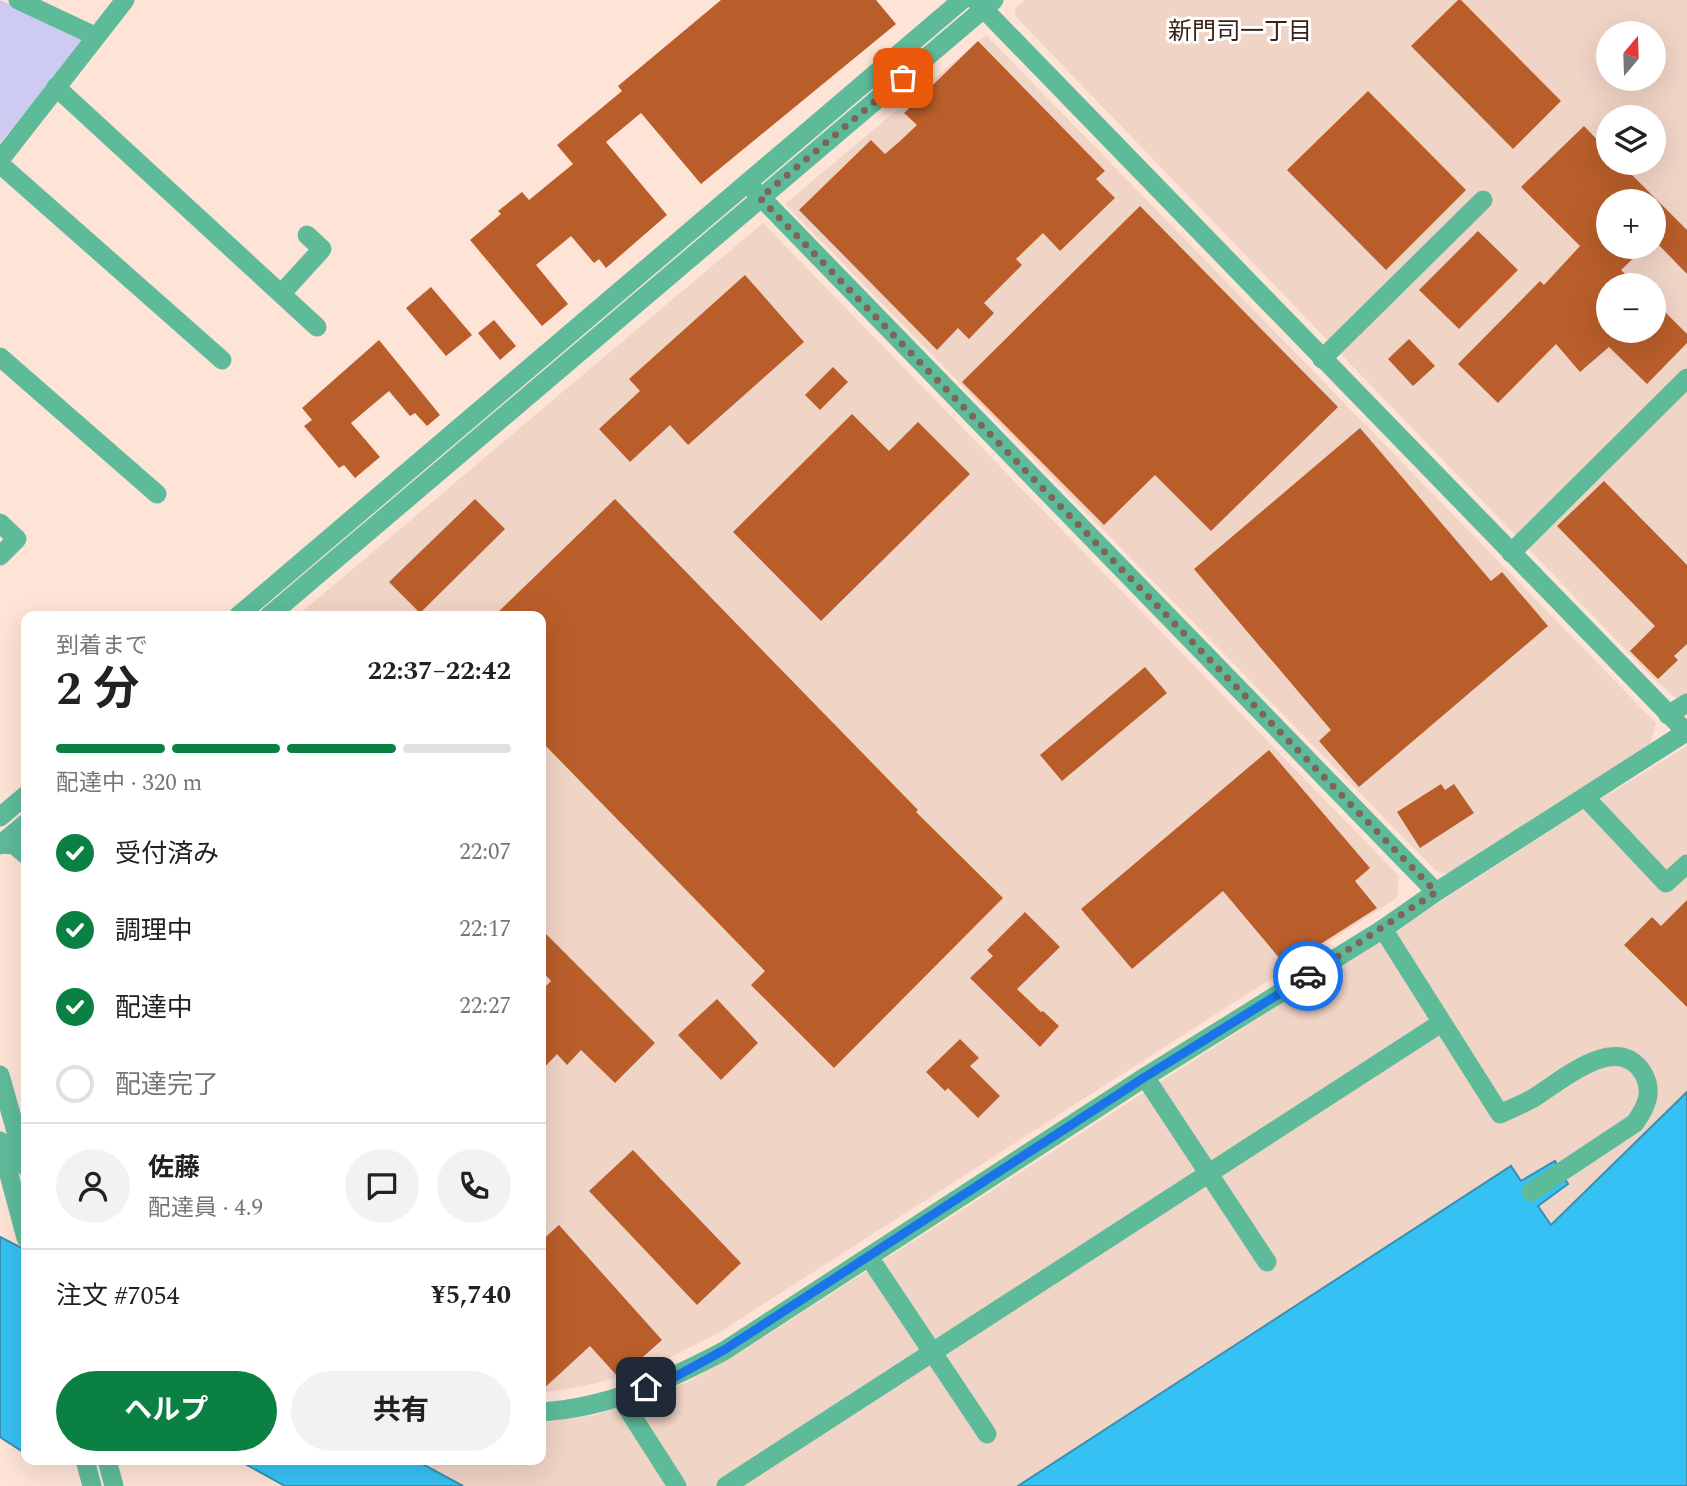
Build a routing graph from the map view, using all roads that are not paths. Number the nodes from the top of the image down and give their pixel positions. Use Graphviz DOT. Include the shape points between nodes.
graph roads {
  1 [pos="18,0"];
  2 [pos="125,0"];
  3 [pos="962,0"];
  4 [pos="985,3"];
  5 [pos="96,36"];
  6 [pos="56,87"];
  7 [pos="0,162"];
  8 [pos="754,191"];
  9 [pos="1483,200"];
  10 [pos="307,235"];
  11 [pos="281,294"];
  12 [pos="317,327"];
  13 [pos="0,357"];
  14 [pos="1322,359"];
  15 [pos="222,360"];
  16 [pos="1687,378"];
  17 [pos="157,494"];
  18 [pos="0,523"];
  19 [pos="1511,553"];
  20 [pos="0,556"];
  21 [pos="244,611"];
  22 [pos="275,611"];
  23 [pos="1687,703"];
  24 [pos="1668,715"];
  25 [pos="1687,733"];
  26 [pos="1585,797"];
  27 [pos="21,799"];
  28 [pos="0,817"];
  29 [pos="21,826"];
  30 [pos="0,844"];
  31 [pos="21,851"];
  32 [pos="1687,864"];
  33 [pos="1436,892"];
  34 [pos="1383,929"];
  35 [pos="1441,1023"];
  36 [pos="0,1074"];
  37 [pos="1145,1077"];
  38 [pos="0,1142"];
  39 [pos="21,1149"];
  40 [pos="1209,1174"];
  41 [pos="1531,1192"];
  42 [pos="21,1218"];
  43 [pos="869,1257"];
  44 [pos="1267,1262"];
  45 [pos="933,1352"];
  46 [pos="620,1397"];
  47 [pos="546,1412"];
  48 [pos="987,1434"];
  49 [pos="86,1465"];
  50 [pos="108,1465"];
  51 [pos="92,1486"];
  52 [pos="114,1486"];
  53 [pos="677,1486"];
  54 [pos="726,1486"];
  1 -- 5 [label="street"];
  2 -- 5 [label="street"];
  3 -- 8 [label="street"];
  4 -- 8 [label="street"];
  4 -- 14 [label="street"];
  5 -- 6 [label="street"];
  6 -- 7 [label="street"];
  6 -- 11 [label="street"];
  7 -- 15 [label="street"];
  8 -- 21 [label="street"];
  8 -- 22 [label="street"];
  8 -- 33 [label="street"];
  9 -- 14 [label="street"];
  10 -- 11 [label="street" via="323,249"];
  11 -- 12 [label="street"];
  13 -- 17 [label="street"];
  14 -- 19 [label="street"];
  16 -- 19 [label="street"];
  18 -- 20 [label="street" via="17,539"];
  19 -- 24 [label="street"];
  23 -- 24 [label="street"];
  24 -- 25 [label="street"];
  25 -- 26 [label="street"];
  26 -- 32 [label="street" via="1666,883"];
  26 -- 33 [label="street"];
  27 -- 28 [label="street"];
  29 -- 30 [label="street"];
  30 -- 31 [label="street"];
  33 -- 34 [label="street"];
  34 -- 35 [label="street"];
  34 -- 37 [label="street"];
  35 -- 40 [label="street"];
  35 -- 41 [label="street" via="1500,1114 1593,1060 1608,1056 1640,1068 1647,1080 1646,1106 1635,1123"];
  36 -- 39 [label="street"];
  37 -- 40 [label="street"];
  37 -- 43 [label="street"];
  38 -- 42 [label="street"];
  40 -- 44 [label="street"];
  40 -- 45 [label="street"];
  43 -- 45 [label="street"];
  43 -- 46 [label="street" via="724,1350 673,1378"];
  45 -- 48 [label="street"];
  45 -- 54 [label="street"];
  46 -- 47 [label="street"];
  46 -- 53 [label="street"];
  49 -- 51 [label="street"];
  50 -- 52 [label="street"];
}
